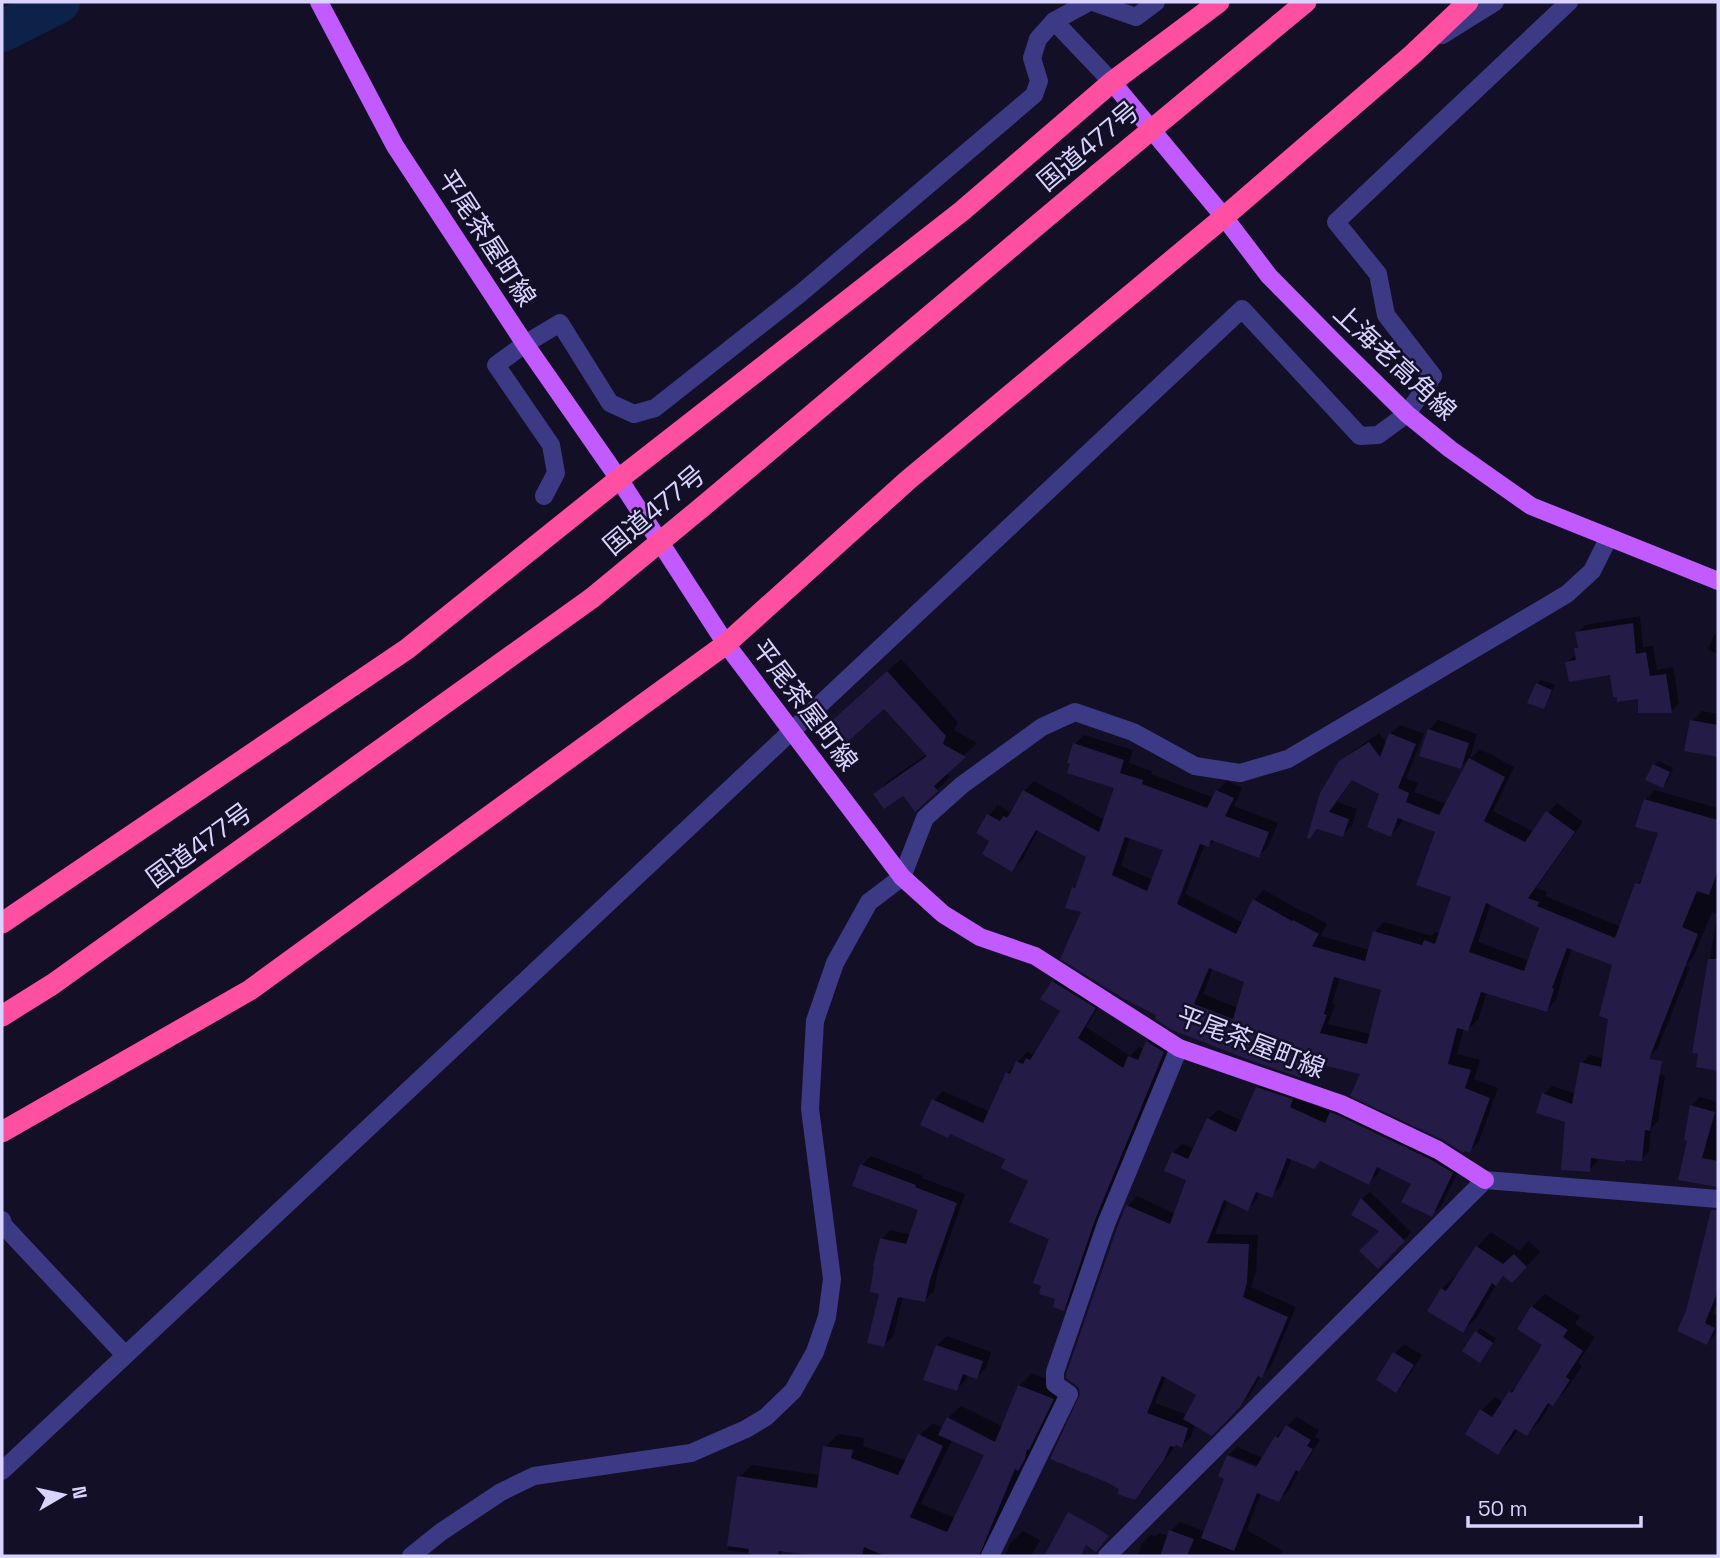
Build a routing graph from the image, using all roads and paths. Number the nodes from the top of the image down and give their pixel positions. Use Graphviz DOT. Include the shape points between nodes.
graph roads {
  1 [pos="319,2"];
  2 [pos="1091,2"];
  3 [pos="1156,2"];
  4 [pos="1219,2"];
  5 [pos="1306,2"];
  6 [pos="1468,2"];
  7 [pos="1495,2"];
  8 [pos="1569,2"];
  9 [pos="1054,21"];
  10 [pos="1413,54"];
  11 [pos="1112,82"];
  12 [pos="1224,217"];
  13 [pos="525,344"];
  14 [pos="1407,414"];
  15 [pos="619,479"];
  16 [pos="544,496"];
  17 [pos="1609,537"];
  18 [pos="1718,581"];
  19 [pos="726,644"];
  20 [pos="792,732"];
  21 [pos="902,877"];
  22 [pos="2,923"];
  23 [pos="2,1016"];
  24 [pos="1179,1048"];
  25 [pos="2,1132"];
  26 [pos="1485,1180"];
  27 [pos="1718,1199"];
  28 [pos="2,1220"];
  29 [pos="125,1355"];
  30 [pos="2,1471"];
  31 [pos="411,1556"];
  32 [pos="990,1556"];
  33 [pos="1107,1556"];
  1 -- 13 [label="main road, 平尾茶屋町線" via="396,146"];
  2 -- 3 [label="street" via="1136,17"];
  2 -- 9 [label="street"];
  4 -- 11 [label="highway"];
  5 -- 23 [label="highway, 国道477号, bridge" via="592,598"];
  6 -- 10 [label="highway"];
  7 -- 10 [label="street"];
  8 -- 14 [label="street" via="1336,222 1378,274 1386,315 1433,376"];
  9 -- 11 [label="street"];
  9 -- 13 [label="street" via="1038,39 1032,58 1039,81 1034,95 801,293 655,408 634,414 610,402 560,323"];
  10 -- 12 [label="highway"];
  11 -- 12 [label="main road, 上海老高角線"];
  11 -- 15 [label="highway" via="962,211"];
  12 -- 14 [label="main road, 上海老高角線" via="1269,276"];
  12 -- 19 [label="highway" via="908,480"];
  13 -- 15 [label="main road, 平尾茶屋町線"];
  13 -- 16 [label="street" via="496,365 551,445 556,473"];
  14 -- 17 [label="main road, 上海老高角線" via="1531,506"];
  14 -- 20 [label="street" via="1378,435 1360,436 1242,309"];
  15 -- 19 [label="main road, 平尾茶屋町線"];
  15 -- 22 [label="highway" via="407,649"];
  17 -- 18 [label="main road, 上海老高角線"];
  17 -- 21 [label="street" via="1592,571 1567,594 1288,759 1240,773 1195,766 1133,732 1075,712 1042,727 961,785 925,818"];
  19 -- 20 [label="main road, 平尾茶屋町線"];
  19 -- 25 [label="highway" via="250,990"];
  20 -- 21 [label="main road, 平尾茶屋町線"];
  20 -- 29 [label="street"];
  21 -- 24 [label="main road, 平尾茶屋町線" via="943,914 980,937 1035,956"];
  21 -- 31 [label="street" via="869,902 835,963 816,1021 810,1109 832,1279 827,1317 815,1352 793,1391 766,1417 691,1453 534,1476 501,1492"];
  24 -- 26 [label="main road, 平尾茶屋町線" via="1341,1104 1438,1150"];
  24 -- 32 [label="street" via="1106,1224 1055,1373 1055,1384 1069,1394"];
  26 -- 27 [label="street"];
  26 -- 33 [label="street"];
  28 -- 29 [label="street"];
  29 -- 30 [label="street"];
}
